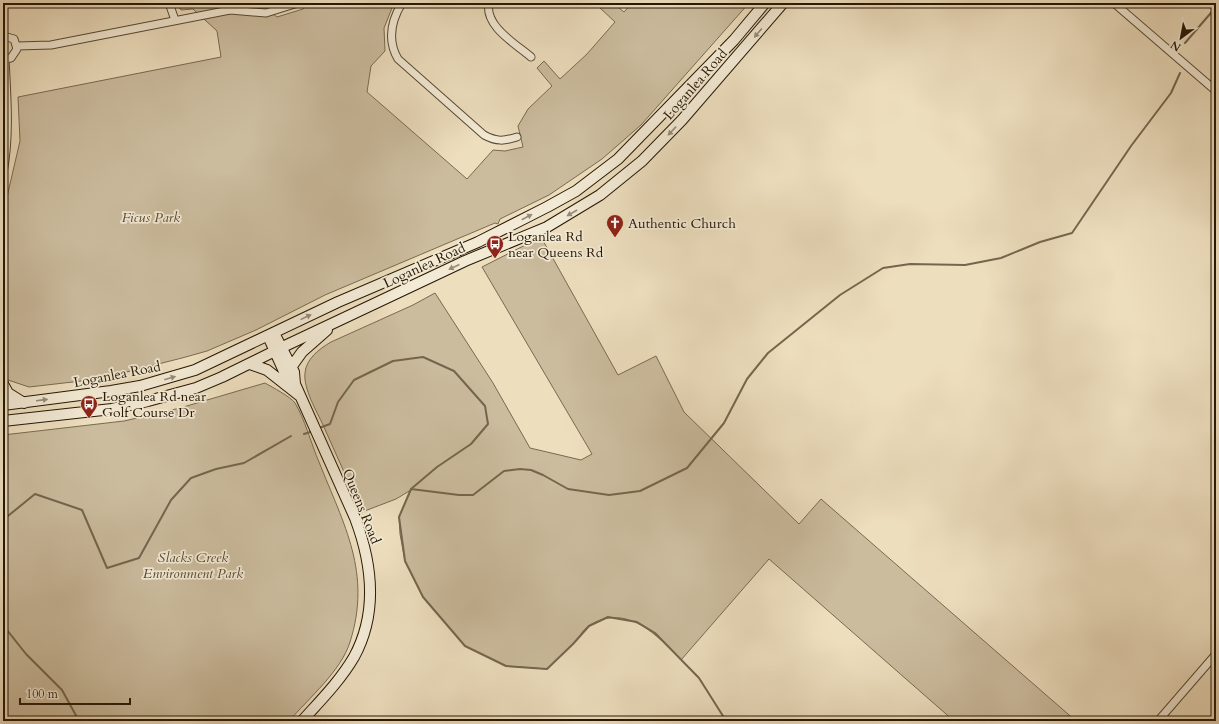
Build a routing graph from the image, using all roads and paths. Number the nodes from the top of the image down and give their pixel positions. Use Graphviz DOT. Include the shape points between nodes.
graph roads {
  1 [pos="170,3"];
  2 [pos="298,3"];
  3 [pos="402,3"];
  4 [pos="489,3"];
  5 [pos="765,3"];
  6 [pos="783,3"];
  7 [pos="1114,3"];
  8 [pos="283,6"];
  9 [pos="175,20"];
  10 [pos="3,36"];
  11 [pos="17,46"];
  12 [pos="531,57"];
  13 [pos="4,59"];
  14 [pos="1216,91"];
  15 [pos="5,106"];
  16 [pos="518,137"];
  17 [pos="3,173"];
  18 [pos="336,322"];
  19 [pos="271,334"];
  20 [pos="278,350"];
  21 [pos="250,364"];
  22 [pos="292,366"];
  23 [pos="3,384"];
  24 [pos="295,384"];
  25 [pos="301,397"];
  26 [pos="24,403"];
  27 [pos="3,405"];
  28 [pos="3,421"];
  29 [pos="1216,654"];
  30 [pos="302,721"];
  31 [pos="1158,721"];
  1 -- 9 [label="street"];
  2 -- 8 [label="street"];
  3 -- 16 [label="street" via="395,14 391,38 393,51 398,59 484,135 503,141"];
  4 -- 12 [label="street" via="489,17 494,25"];
  19 -- 5 [label="main road, Loganlea Road, one-way" via="484,239 576,191 618,159 729,45"];
  6 -- 18 [label="main road, Loganlea Road, one-way" via="663,141 600,195 547,227 465,261"];
  7 -- 14 [label="street"];
  8 -- 9 [label="street" via="266,13 230,10"];
  9 -- 11 [label="street" via="51,45"];
  10 -- 11 [label="street" via="11,37"];
  11 -- 13 [label="street" via="14,55"];
  13 -- 15 [label="street"];
  15 -- 17 [label="street" via="6,158"];
  18 -- 20 [label="main road, Loganlea Road"];
  18 -- 22 [label="main road" via="305,350"];
  19 -- 20 [label="main road, Queens Road"];
  26 -- 19 [label="main road, Loganlea Road, one-way" via="111,391 171,378 220,359"];
  20 -- 21 [label="main road, Loganlea Road"];
  20 -- 22 [label="main road, Queens Road"];
  20 -- 24 [label="main road, Queens Road" via="286,376"];
  21 -- 25 [label="main road" via="268,370"];
  21 -- 28 [label="main road, Loganlea Road" via="196,388 148,401 112,409"];
  22 -- 24 [label="main road, Queens Road"];
  23 -- 26 [label="main road" via="8,393"];
  24 -- 25 [label="main road, Queens Road"];
  25 -- 30 [label="main road, Queens Road" via="364,540 369,562 370,586 369,611 354,657 339,679"];
  26 -- 27 [label="main road, Loganlea Road"];
  29 -- 31 [label="street"];
}
